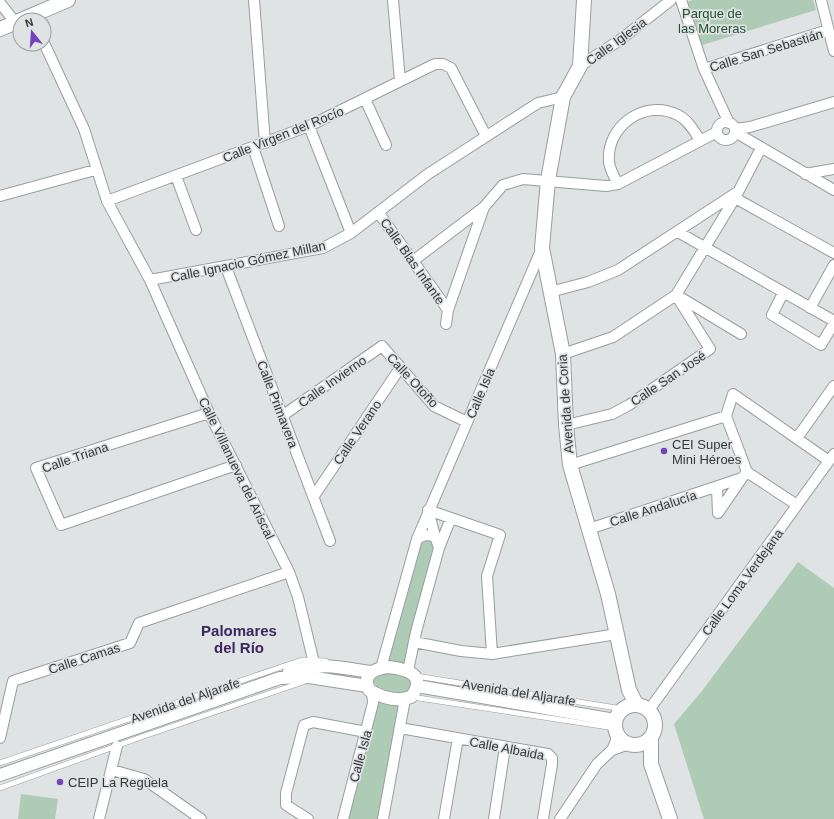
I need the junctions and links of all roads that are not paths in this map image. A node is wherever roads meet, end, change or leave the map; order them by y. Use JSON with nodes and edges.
{"nodes":[{"id":1,"x":68,"y":0,"type":"edge"},
{"id":2,"x":254,"y":0,"type":"edge"},
{"id":3,"x":392,"y":0,"type":"edge"},
{"id":4,"x":584,"y":0,"type":"edge"},
{"id":5,"x":671,"y":0,"type":"edge"},
{"id":6,"x":681,"y":0,"type":"edge"},
{"id":7,"x":821,"y":0,"type":"edge"},
{"id":8,"x":0,"y":3,"type":"edge"},
{"id":9,"x":44,"y":12,"type":"edge"},
{"id":10,"x":12,"y":18,"type":"edge"},
{"id":11,"x":12,"y":23,"type":"edge"},
{"id":12,"x":0,"y":29,"type":"edge"},
{"id":13,"x":828,"y":30,"type":"junction"},
{"id":14,"x":834,"y":51,"type":"edge"},
{"id":15,"x":48,"y":52,"type":"edge"},
{"id":16,"x":580,"y":66,"type":"junction"},
{"id":17,"x":704,"y":69,"type":"junction"},
{"id":18,"x":400,"y":81,"type":"junction"},
{"id":19,"x":563,"y":97,"type":"junction"},
{"id":20,"x":365,"y":99,"type":"junction"},
{"id":21,"x":834,"y":102,"type":"edge"},
{"id":22,"x":309,"y":126,"type":"junction"},
{"id":23,"x":733,"y":128,"type":"junction"},
{"id":24,"x":717,"y":132,"type":"junction"},
{"id":25,"x":486,"y":136,"type":"junction"},
{"id":26,"x":700,"y":140,"type":"junction"},
{"id":27,"x":264,"y":143,"type":"junction"},
{"id":28,"x":386,"y":145,"type":"dead end"},
{"id":29,"x":253,"y":147,"type":"junction"},
{"id":30,"x":761,"y":148,"type":"junction"},
{"id":31,"x":834,"y":169,"type":"edge"},
{"id":32,"x":96,"y":170,"type":"junction"},
{"id":33,"x":805,"y":174,"type":"junction"},
{"id":34,"x":176,"y":176,"type":"junction"},
{"id":35,"x":548,"y":180,"type":"junction"},
{"id":36,"x":618,"y":184,"type":"junction"},
{"id":37,"x":834,"y":190,"type":"edge"},
{"id":38,"x":736,"y":195,"type":"junction"},
{"id":39,"x":0,"y":196,"type":"edge"},
{"id":40,"x":107,"y":202,"type":"junction"},
{"id":41,"x":484,"y":207,"type":"junction"},
{"id":42,"x":378,"y":212,"type":"junction"},
{"id":43,"x":280,"y":226,"type":"dead end"},
{"id":44,"x":196,"y":230,"type":"dead end"},
{"id":45,"x":678,"y":232,"type":"junction"},
{"id":46,"x":351,"y":233,"type":"junction"},
{"id":47,"x":542,"y":248,"type":"junction"},
{"id":48,"x":704,"y":248,"type":"junction"},
{"id":49,"x":834,"y":253,"type":"edge"},
{"id":50,"x":413,"y":261,"type":"junction"},
{"id":51,"x":834,"y":265,"type":"edge"},
{"id":52,"x":226,"y":266,"type":"junction"},
{"id":53,"x":150,"y":280,"type":"junction"},
{"id":54,"x":550,"y":292,"type":"junction"},
{"id":55,"x":784,"y":293,"type":"junction"},
{"id":56,"x":676,"y":295,"type":"junction"},
{"id":57,"x":810,"y":308,"type":"junction"},
{"id":58,"x":448,"y":310,"type":"junction"},
{"id":59,"x":834,"y":322,"type":"edge"},
{"id":60,"x":446,"y":324,"type":"dead end"},
{"id":61,"x":741,"y":334,"type":"dead end"},
{"id":62,"x":382,"y":346,"type":"joint"},
{"id":63,"x":563,"y":354,"type":"junction"},
{"id":64,"x":400,"y":368,"type":"junction"},
{"id":65,"x":834,"y":386,"type":"edge"},
{"id":66,"x":209,"y":413,"type":"junction"},
{"id":67,"x":282,"y":416,"type":"junction"},
{"id":68,"x":726,"y":416,"type":"junction"},
{"id":69,"x":467,"y":422,"type":"junction"},
{"id":70,"x":566,"y":425,"type":"junction"},
{"id":71,"x":798,"y":438,"type":"junction"},
{"id":72,"x":832,"y":457,"type":"edge"},
{"id":73,"x":236,"y":465,"type":"junction"},
{"id":74,"x":570,"y":465,"type":"junction"},
{"id":75,"x":745,"y":475,"type":"junction"},
{"id":76,"x":717,"y":487,"type":"junction"},
{"id":77,"x":314,"y":496,"type":"junction"},
{"id":78,"x":797,"y":504,"type":"junction"},
{"id":79,"x":428,"y":510,"type":"junction"},
{"id":80,"x":451,"y":518,"type":"junction"},
{"id":81,"x":588,"y":528,"type":"junction"},
{"id":82,"x":436,"y":536,"type":"junction"},
{"id":83,"x":417,"y":539,"type":"junction"},
{"id":84,"x":330,"y":541,"type":"dead end"},
{"id":85,"x":439,"y":548,"type":"junction"},
{"id":86,"x":289,"y":572,"type":"junction"},
{"id":87,"x":617,"y":634,"type":"junction"},
{"id":88,"x":414,"y":642,"type":"junction"},
{"id":89,"x":492,"y":654,"type":"junction"},
{"id":90,"x":313,"y":659,"type":"junction"},
{"id":91,"x":375,"y":670,"type":"junction"},
{"id":92,"x":280,"y":678,"type":"junction"},
{"id":93,"x":413,"y":678,"type":"junction"},
{"id":94,"x":370,"y":689,"type":"junction"},
{"id":95,"x":408,"y":698,"type":"junction"},
{"id":96,"x":636,"y":704,"type":"junction"},
{"id":97,"x":649,"y":710,"type":"junction"},
{"id":98,"x":617,"y":722,"type":"junction"},
{"id":99,"x":400,"y":728,"type":"junction"},
{"id":100,"x":366,"y":732,"type":"junction"},
{"id":101,"x":651,"y":737,"type":"junction"},
{"id":102,"x":0,"y":738,"type":"edge"},
{"id":103,"x":458,"y":738,"type":"junction"},
{"id":104,"x":632,"y":745,"type":"junction"},
{"id":105,"x":117,"y":746,"type":"junction"},
{"id":106,"x":505,"y":747,"type":"junction"},
{"id":107,"x":612,"y":750,"type":"junction"},
{"id":108,"x":0,"y":763,"type":"edge"},
{"id":109,"x":651,"y":764,"type":"junction"},
{"id":110,"x":112,"y":770,"type":"junction"},
{"id":111,"x":0,"y":775,"type":"edge"},
{"id":112,"x":0,"y":788,"type":"edge"},
{"id":113,"x":544,"y":815,"type":"edge"},
{"id":114,"x":561,"y":818,"type":"edge"},
{"id":115,"x":99,"y":819,"type":"edge"},
{"id":116,"x":201,"y":819,"type":"edge"},
{"id":117,"x":308,"y":819,"type":"edge"},
{"id":118,"x":343,"y":819,"type":"edge"},
{"id":119,"x":383,"y":819,"type":"edge"},
{"id":120,"x":444,"y":819,"type":"edge"},
{"id":121,"x":494,"y":819,"type":"edge"},
{"id":122,"x":670,"y":819,"type":"edge"}],
"edges":[{"from":1,"to":9,"type":"main road"},
{"from":2,"to":27,"type":"street"},
{"from":3,"to":18,"type":"street"},
{"from":4,"to":16,"type":"main road"},
{"from":5,"to":16,"type":"street","name":"Calle Iglesia"},
{"from":6,"to":17,"type":"street"},
{"from":7,"to":13,"type":"street"},
{"from":8,"to":10,"type":"street"},
{"from":11,"to":12,"type":"main road"},
{"from":13,"to":14,"type":"street"},
{"from":13,"to":17,"type":"street","name":"Calle San Sebastián"},
{"from":15,"to":32,"type":"street"},
{"from":16,"to":19,"type":"main road","name":"Avenida de Coria"},
{"from":17,"to":23,"type":"street"},
{"from":18,"to":20,"type":"street","name":"Calle Virgen del Rocío"},
{"from":18,"to":25,"type":"street","name":"Calle Virgen del Rocío"},
{"from":19,"to":25,"type":"street","name":"Calle Ignacio Gómez Millan"},
{"from":19,"to":35,"type":"main road","name":"Avenida de Coria"},
{"from":20,"to":22,"type":"street","name":"Calle Virgen del Rocío"},
{"from":20,"to":28,"type":"street"},
{"from":21,"to":23,"type":"street"},
{"from":22,"to":27,"type":"street","name":"Calle Virgen del Rocío"},
{"from":22,"to":46,"type":"street"},
{"from":23,"to":24,"type":"street"},
{"from":23,"to":24,"type":"street"},
{"from":23,"to":30,"type":"street"},
{"from":24,"to":26,"type":"street","name":"Calle Blas Infante"},
{"from":25,"to":42,"type":"street","name":"Calle Ignacio Gómez Millan"},
{"from":26,"to":36,"type":"street","name":"Calle Blas Infante"},
{"from":26,"to":36,"type":"street"},
{"from":27,"to":29,"type":"street","name":"Calle Virgen del Rocío"},
{"from":29,"to":34,"type":"street","name":"Calle Virgen del Rocío"},
{"from":29,"to":43,"type":"street"},
{"from":30,"to":33,"type":"street"},
{"from":30,"to":38,"type":"street"},
{"from":31,"to":33,"type":"street"},
{"from":32,"to":39,"type":"street"},
{"from":32,"to":40,"type":"street"},
{"from":33,"to":37,"type":"street"},
{"from":34,"to":40,"type":"street","name":"Calle Virgen del Rocío"},
{"from":34,"to":44,"type":"street"},
{"from":35,"to":36,"type":"street","name":"Calle Blas Infante"},
{"from":35,"to":41,"type":"street","name":"Calle Blas Infante"},
{"from":35,"to":47,"type":"main road","name":"Avenida de Coria"},
{"from":38,"to":45,"type":"street"},
{"from":38,"to":48,"type":"street"},
{"from":38,"to":49,"type":"street"},
{"from":40,"to":53,"type":"street"},
{"from":41,"to":50,"type":"street"},
{"from":41,"to":58,"type":"street","name":"Calle Blas Infante"},
{"from":42,"to":46,"type":"street","name":"Calle Ignacio Gómez Millan"},
{"from":42,"to":50,"type":"street","name":"Calle Blas Infante"},
{"from":45,"to":48,"type":"street"},
{"from":45,"to":54,"type":"street"},
{"from":46,"to":52,"type":"street","name":"Calle Ignacio Gómez Millan"},
{"from":47,"to":54,"type":"main road","name":"Avenida de Coria"},
{"from":47,"to":69,"type":"street","name":"Calle Isla"},
{"from":48,"to":55,"type":"street"},
{"from":48,"to":56,"type":"street"},
{"from":50,"to":58,"type":"street","name":"Calle Blas Infante"},
{"from":51,"to":57,"type":"street"},
{"from":52,"to":53,"type":"street","name":"Calle Ignacio Gómez Millan"},
{"from":52,"to":67,"type":"street","name":"Calle Primavera"},
{"from":53,"to":66,"type":"street","name":"Calle Villanueva del Ariscal"},
{"from":54,"to":63,"type":"main road","name":"Avenida de Coria"},
{"from":55,"to":57,"type":"street"},
{"from":55,"to":59,"type":"street"},
{"from":56,"to":61,"type":"street"},
{"from":56,"to":63,"type":"street"},
{"from":56,"to":70,"type":"street","name":"Calle San José"},
{"from":57,"to":59,"type":"street"},
{"from":58,"to":60,"type":"street","name":"Calle Blas Infante"},
{"from":62,"to":64,"type":"street","name":"Calle Otoño"},
{"from":62,"to":67,"type":"street","name":"Calle Invierno"},
{"from":63,"to":70,"type":"main road","name":"Avenida de Coria"},
{"from":64,"to":69,"type":"street","name":"Calle Otoño"},
{"from":64,"to":77,"type":"street","name":"Calle Verano"},
{"from":65,"to":71,"type":"street"},
{"from":66,"to":73,"type":"street","name":"Calle Villanueva del Ariscal"},
{"from":66,"to":73,"type":"street","name":"Calle Triana"},
{"from":67,"to":77,"type":"street","name":"Calle Primavera"},
{"from":68,"to":71,"type":"street"},
{"from":68,"to":74,"type":"street"},
{"from":68,"to":75,"type":"street"},
{"from":69,"to":79,"type":"street","name":"Calle Isla"},
{"from":70,"to":74,"type":"main road","name":"Avenida de Coria"},
{"from":71,"to":72,"type":"street"},
{"from":72,"to":78,"type":"street","name":"Calle Loma Verdejana"},
{"from":73,"to":86,"type":"street","name":"Calle Villanueva del Ariscal"},
{"from":74,"to":81,"type":"main road","name":"Avenida de Coria"},
{"from":75,"to":76,"type":"street","name":"Calle Andalucía"},
{"from":75,"to":76,"type":"street","name":"Calle Andalucía"},
{"from":75,"to":78,"type":"street"},
{"from":76,"to":81,"type":"street","name":"Calle Andalucía"},
{"from":77,"to":84,"type":"street","name":"Calle Primavera"},
{"from":78,"to":97,"type":"street","name":"Calle Loma Verdejana"},
{"from":79,"to":80,"type":"street"},
{"from":79,"to":82,"type":"street"},
{"from":79,"to":83,"type":"street","name":"Calle Isla"},
{"from":80,"to":85,"type":"street"},
{"from":80,"to":89,"type":"street"},
{"from":81,"to":87,"type":"main road","name":"Avenida de Coria"},
{"from":82,"to":83,"type":"street"},
{"from":82,"to":85,"type":"street"},
{"from":83,"to":91,"type":"street","name":"Calle Isla"},
{"from":85,"to":88,"type":"street"},
{"from":86,"to":90,"type":"street","name":"Calle Villanueva del Ariscal"},
{"from":86,"to":102,"type":"street","name":"Calle Camas"},
{"from":87,"to":89,"type":"street"},
{"from":87,"to":96,"type":"main road","name":"Avenida de Coria"},
{"from":88,"to":89,"type":"street"},
{"from":88,"to":93,"type":"street"},
{"from":90,"to":91,"type":"lane","name":"Avenida del Aljarafe"},
{"from":90,"to":108,"type":"lane","name":"Avenida del Aljarafe"},
{"from":91,"to":92,"type":"street","name":"Avenida del Aljarafe"},
{"from":91,"to":93,"type":"street","name":"Avenida del Aljarafe"},
{"from":91,"to":94,"type":"street"},
{"from":92,"to":94,"type":"street","name":"Avenida del Aljarafe"},
{"from":92,"to":111,"type":"street","name":"Avenida del Aljarafe"},
{"from":93,"to":95,"type":"street"},
{"from":93,"to":98,"type":"street","name":"Avenida del Aljarafe"},
{"from":94,"to":95,"type":"street","name":"Avenida del Aljarafe"},
{"from":94,"to":100,"type":"street","name":"Calle Isla"},
{"from":94,"to":105,"type":"lane","name":"Avenida del Aljarafe"},
{"from":95,"to":98,"type":"lane","name":"Avenida del Aljarafe"},
{"from":95,"to":99,"type":"street"},
{"from":96,"to":97,"type":"main road"},
{"from":96,"to":98,"type":"main road"},
{"from":97,"to":101,"type":"main road"},
{"from":98,"to":104,"type":"main road"},
{"from":98,"to":107,"type":"street"},
{"from":99,"to":103,"type":"street","name":"Calle Albaida"},
{"from":99,"to":119,"type":"street"},
{"from":100,"to":117,"type":"street"},
{"from":100,"to":118,"type":"street","name":"Calle Isla"},
{"from":101,"to":104,"type":"main road"},
{"from":101,"to":109,"type":"main road"},
{"from":103,"to":106,"type":"street","name":"Calle Albaida"},
{"from":103,"to":120,"type":"street"},
{"from":104,"to":107,"type":"street"},
{"from":104,"to":109,"type":"main road"},
{"from":105,"to":110,"type":"street"},
{"from":105,"to":112,"type":"lane","name":"Avenida del Aljarafe"},
{"from":106,"to":113,"type":"street","name":"Calle Albaida"},
{"from":106,"to":121,"type":"street"},
{"from":107,"to":114,"type":"street"},
{"from":109,"to":122,"type":"main road"},
{"from":110,"to":115,"type":"street"},
{"from":110,"to":116,"type":"street"},
{"from":113,"to":114,"type":"street"}]}
